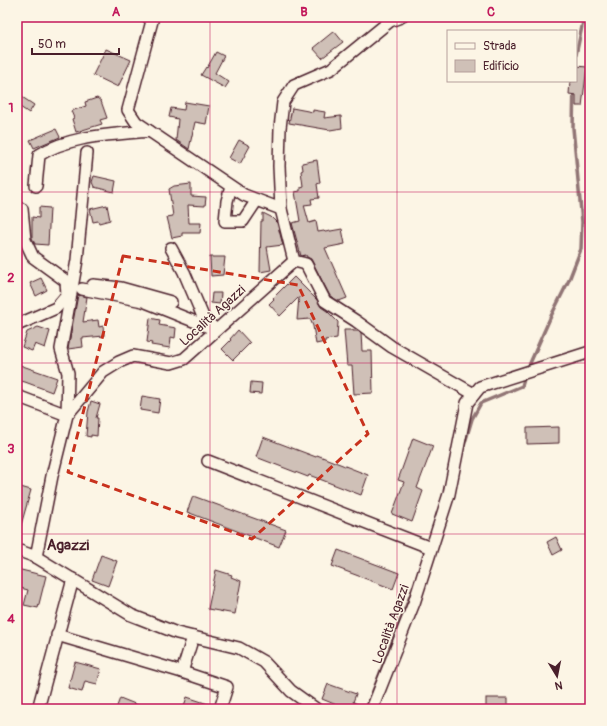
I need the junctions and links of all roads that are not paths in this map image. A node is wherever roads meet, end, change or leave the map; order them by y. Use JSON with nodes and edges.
{"nodes":[{"id":1,"x":148,"y":17,"type":"edge"},
{"id":2,"x":401,"y":17,"type":"edge"},
{"id":3,"x":149,"y":131,"type":"junction"},
{"id":4,"x":87,"y":153,"type":"dead end"},
{"id":5,"x":36,"y":186,"type":"dead end"},
{"id":6,"x":231,"y":187,"type":"junction"},
{"id":7,"x":258,"y":200,"type":"junction"},
{"id":8,"x":22,"y":209,"type":"dead end"},
{"id":9,"x":281,"y":209,"type":"junction"},
{"id":10,"x":172,"y":248,"type":"dead end"},
{"id":11,"x":294,"y":260,"type":"junction"},
{"id":12,"x":77,"y":286,"type":"junction"},
{"id":13,"x":171,"y":302,"type":"dead end"},
{"id":14,"x":17,"y":325,"type":"edge"},
{"id":15,"x":216,"y":330,"type":"junction"},
{"id":16,"x":590,"y":352,"type":"edge"},
{"id":17,"x":474,"y":394,"type":"junction"},
{"id":18,"x":17,"y":396,"type":"edge"},
{"id":19,"x":67,"y":415,"type":"junction"},
{"id":20,"x":208,"y":461,"type":"dead end"},
{"id":21,"x":431,"y":548,"type":"junction"},
{"id":22,"x":17,"y":550,"type":"edge"},
{"id":23,"x":36,"y":557,"type":"junction"},
{"id":24,"x":73,"y":579,"type":"junction"},
{"id":25,"x":57,"y":635,"type":"junction"},
{"id":26,"x":193,"y":636,"type":"junction"},
{"id":27,"x":182,"y":672,"type":"junction"},
{"id":28,"x":38,"y":709,"type":"edge"},
{"id":29,"x":220,"y":709,"type":"edge"},
{"id":30,"x":316,"y":709,"type":"edge"},
{"id":31,"x":372,"y":709,"type":"edge"}],
"edges":[{"from":1,"to":3,"type":"street"},
{"from":2,"to":9,"type":"street"},
{"from":3,"to":5,"type":"street"},
{"from":3,"to":6,"type":"street"},
{"from":4,"to":12,"type":"street","name":"Località Agazzi"},
{"from":6,"to":7,"type":"street"},
{"from":6,"to":7,"type":"street"},
{"from":7,"to":9,"type":"street"},
{"from":8,"to":14,"type":"street"},
{"from":9,"to":11,"type":"street"},
{"from":10,"to":15,"type":"street"},
{"from":11,"to":15,"type":"street","name":"Località Agazzi"},
{"from":11,"to":17,"type":"street"},
{"from":12,"to":13,"type":"street"},
{"from":12,"to":15,"type":"street"},
{"from":12,"to":19,"type":"street","name":"Località Agazzi"},
{"from":15,"to":19,"type":"street","name":"Località Agazzi"},
{"from":16,"to":17,"type":"street"},
{"from":17,"to":21,"type":"street","name":"Località Agazzi"},
{"from":18,"to":19,"type":"street"},
{"from":19,"to":23,"type":"street","name":"Località Agazzi"},
{"from":20,"to":21,"type":"street"},
{"from":21,"to":31,"type":"street","name":"Località Agazzi"},
{"from":22,"to":23,"type":"street"},
{"from":23,"to":24,"type":"street"},
{"from":24,"to":25,"type":"street"},
{"from":24,"to":26,"type":"street"},
{"from":25,"to":27,"type":"street"},
{"from":25,"to":28,"type":"street"},
{"from":26,"to":27,"type":"street"},
{"from":26,"to":30,"type":"street"},
{"from":27,"to":29,"type":"street"}]}
